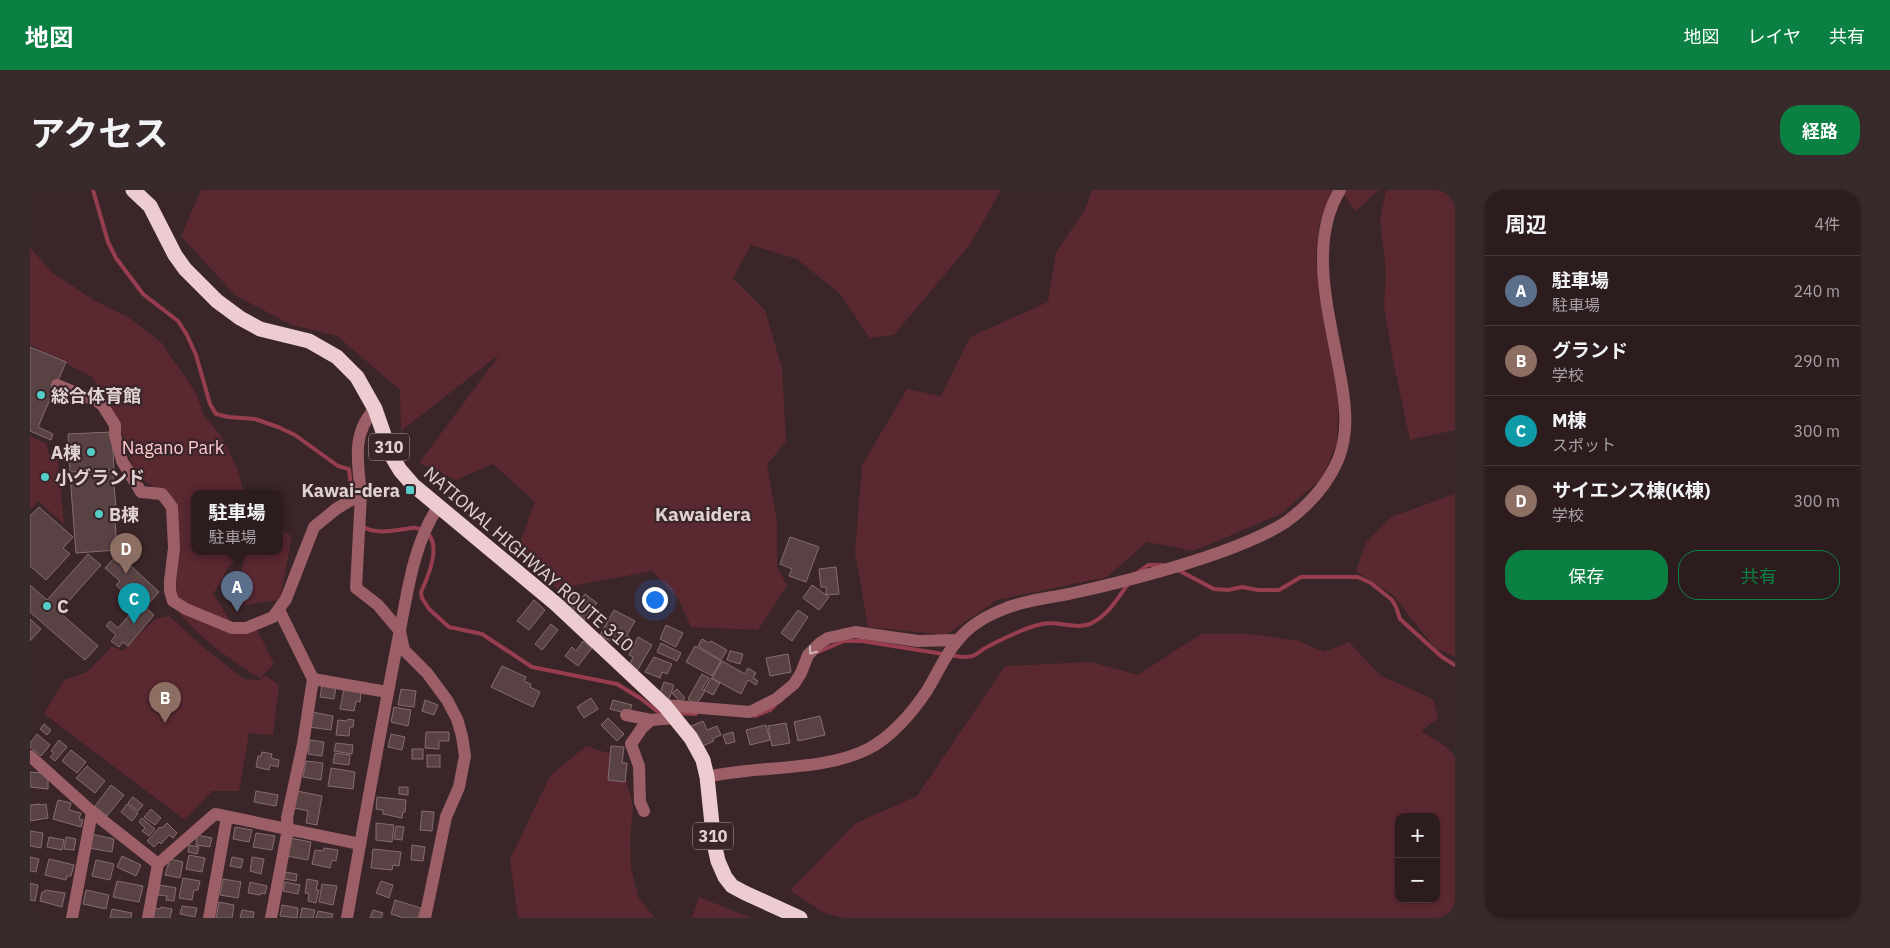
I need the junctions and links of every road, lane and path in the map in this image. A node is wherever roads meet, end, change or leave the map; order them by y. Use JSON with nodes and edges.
{"nodes":[{"id":1,"x":133,"y":190,"type":"edge"},
{"id":2,"x":1340,"y":190,"type":"edge"},
{"id":3,"x":57,"y":385,"type":"dead end"},
{"id":4,"x":375,"y":409,"type":"junction"},
{"id":5,"x":356,"y":497,"type":"junction"},
{"id":6,"x":438,"y":507,"type":"junction"},
{"id":7,"x":279,"y":610,"type":"junction"},
{"id":8,"x":400,"y":631,"type":"junction"},
{"id":9,"x":955,"y":643,"type":"junction"},
{"id":10,"x":314,"y":680,"type":"junction"},
{"id":11,"x":387,"y":692,"type":"junction"},
{"id":12,"x":670,"y":711,"type":"junction"},
{"id":13,"x":626,"y":715,"type":"dead end"},
{"id":14,"x":652,"y":720,"type":"junction"},
{"id":15,"x":30,"y":756,"type":"edge"},
{"id":16,"x":707,"y":777,"type":"junction"},
{"id":17,"x":644,"y":811,"type":"dead end"},
{"id":18,"x":92,"y":812,"type":"junction"},
{"id":19,"x":227,"y":816,"type":"junction"},
{"id":20,"x":288,"y":830,"type":"junction"},
{"id":21,"x":360,"y":844,"type":"junction"},
{"id":22,"x":158,"y":864,"type":"junction"},
{"id":23,"x":72,"y":918,"type":"edge"},
{"id":24,"x":148,"y":918,"type":"edge"},
{"id":25,"x":209,"y":918,"type":"edge"},
{"id":26,"x":271,"y":918,"type":"edge"},
{"id":27,"x":347,"y":918,"type":"edge"},
{"id":28,"x":426,"y":918,"type":"edge"},
{"id":29,"x":800,"y":918,"type":"edge"}],
"edges":[{"from":1,"to":4,"type":"highway","name":"NATIONAL HIGHWAY ROUTE 310","number":"310"},
{"from":2,"to":9,"type":"street"},
{"from":3,"to":7,"type":"street"},
{"from":4,"to":5,"type":"street"},
{"from":4,"to":6,"type":"highway","name":"NATIONAL HIGHWAY ROUTE 310","number":"310"},
{"from":5,"to":7,"type":"street"},
{"from":5,"to":8,"type":"street"},
{"from":6,"to":8,"type":"street"},
{"from":6,"to":12,"type":"highway","name":"NATIONAL HIGHWAY ROUTE 310","number":"310"},
{"from":7,"to":10,"type":"street"},
{"from":8,"to":11,"type":"street"},
{"from":8,"to":28,"type":"street"},
{"from":9,"to":12,"type":"street","one_way":true},
{"from":9,"to":16,"type":"street"},
{"from":10,"to":11,"type":"street"},
{"from":10,"to":20,"type":"street"},
{"from":11,"to":21,"type":"street"},
{"from":12,"to":14,"type":"street"},
{"from":12,"to":16,"type":"highway","name":"NATIONAL HIGHWAY ROUTE 310","number":"310"},
{"from":13,"to":14,"type":"street"},
{"from":14,"to":17,"type":"street"},
{"from":15,"to":18,"type":"street"},
{"from":16,"to":29,"type":"highway","name":"NATIONAL HIGHWAY ROUTE 310","number":"310"},
{"from":18,"to":22,"type":"street"},
{"from":18,"to":23,"type":"street"},
{"from":19,"to":20,"type":"street"},
{"from":19,"to":22,"type":"street"},
{"from":19,"to":25,"type":"street"},
{"from":20,"to":21,"type":"street"},
{"from":20,"to":26,"type":"street"},
{"from":21,"to":27,"type":"street"},
{"from":22,"to":24,"type":"street"}]}
